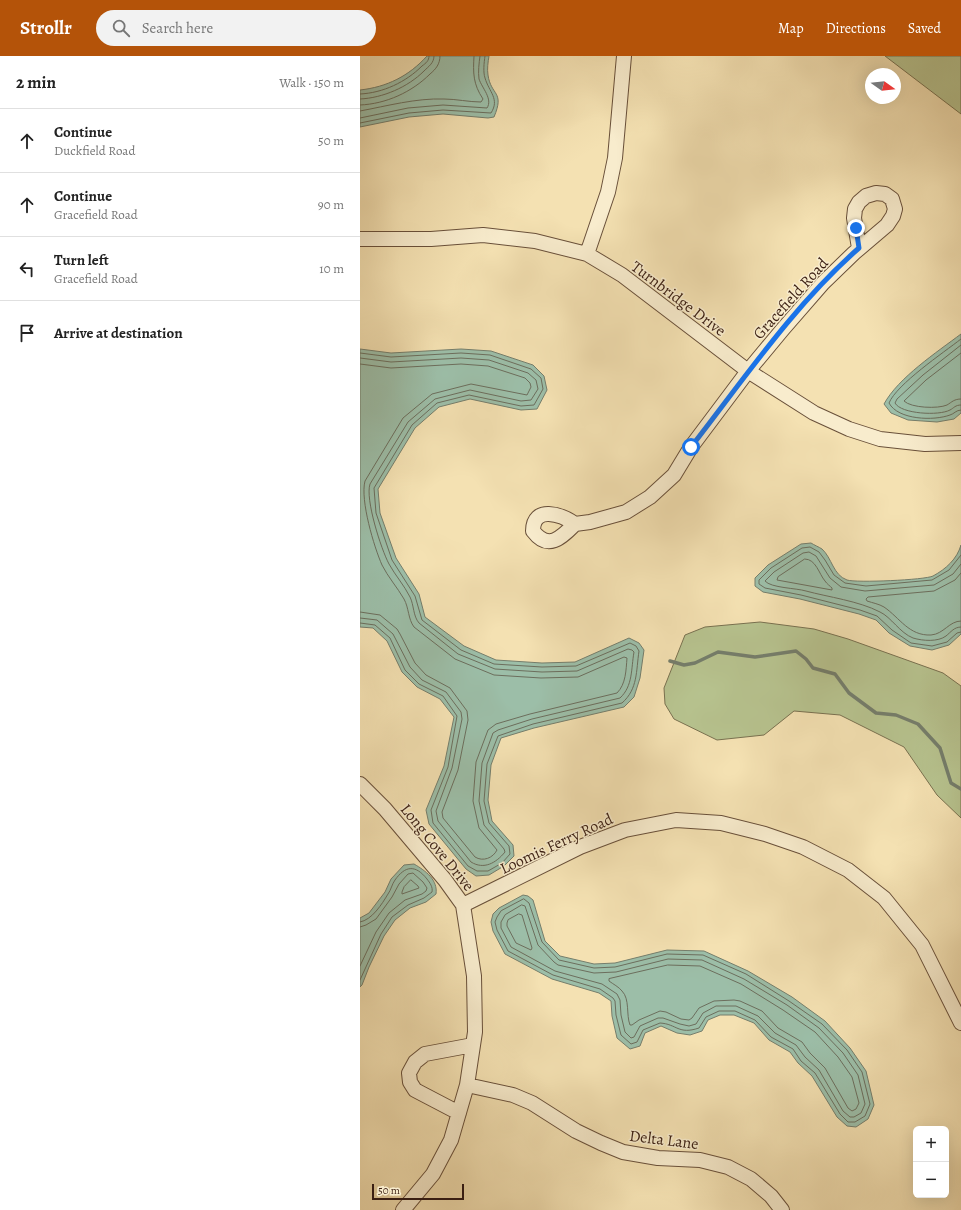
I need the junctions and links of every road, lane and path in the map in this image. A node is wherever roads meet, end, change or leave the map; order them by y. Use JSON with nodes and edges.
{"nodes":[{"id":1,"x":624,"y":56,"type":"edge"},
{"id":2,"x":360,"y":239,"type":"edge"},
{"id":3,"x":859,"y":248,"type":"dead end"},
{"id":4,"x":587,"y":254,"type":"junction"},
{"id":5,"x":748,"y":371,"type":"junction"},
{"id":6,"x":961,"y":443,"type":"edge"},
{"id":7,"x":575,"y":524,"type":"dead end"},
{"id":8,"x":360,"y":784,"type":"edge"},
{"id":9,"x":463,"y":905,"type":"junction"},
{"id":10,"x":961,"y":1023,"type":"edge"},
{"id":11,"x":473,"y":1045,"type":"junction"},
{"id":12,"x":467,"y":1085,"type":"junction"},
{"id":13,"x":459,"y":1113,"type":"junction"},
{"id":14,"x":403,"y":1210,"type":"edge"},
{"id":15,"x":782,"y":1210,"type":"edge"}],
"edges":[{"from":1,"to":4,"type":"street"},
{"from":2,"to":4,"type":"street","name":"Turnbridge Drive"},
{"from":3,"to":5,"type":"street","name":"Gracefield Road"},
{"from":4,"to":5,"type":"street","name":"Turnbridge Drive"},
{"from":5,"to":6,"type":"street","name":"Turnbridge Drive"},
{"from":5,"to":7,"type":"street","name":"Gracefield Road"},
{"from":8,"to":9,"type":"street","name":"Long Cove Drive"},
{"from":9,"to":10,"type":"street","name":"Loomis Ferry Road"},
{"from":9,"to":11,"type":"street","name":"Long Cove Drive"},
{"from":11,"to":12,"type":"street","name":"Long Cove Drive"},
{"from":11,"to":13,"type":"street"},
{"from":12,"to":13,"type":"street","name":"Long Cove Drive"},
{"from":12,"to":15,"type":"street","name":"Delta Lane"},
{"from":13,"to":14,"type":"street","name":"Long Cove Drive"}]}
